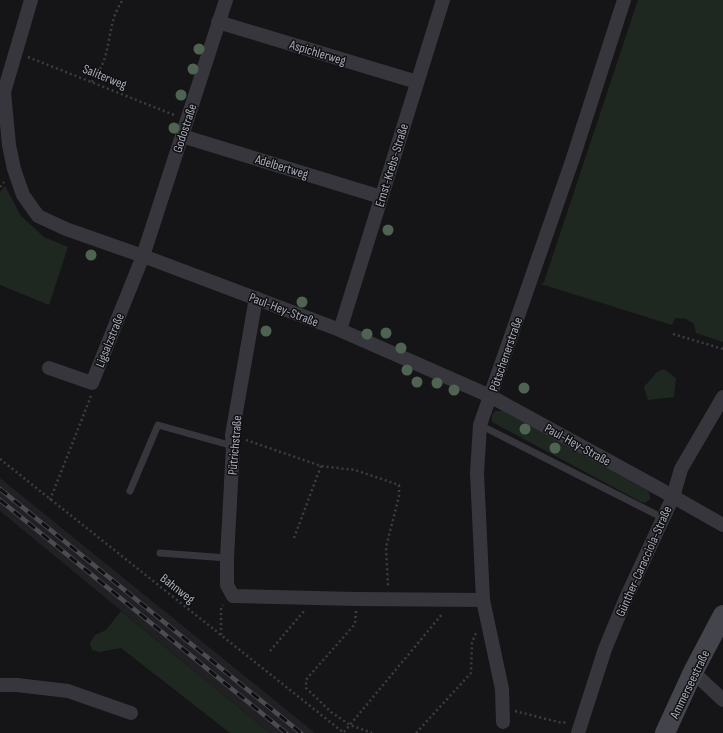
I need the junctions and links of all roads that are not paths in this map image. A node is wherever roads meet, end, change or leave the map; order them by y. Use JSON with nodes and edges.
{"nodes":[{"id":1,"x":31,"y":0,"type":"edge"},
{"id":2,"x":226,"y":0,"type":"edge"},
{"id":3,"x":443,"y":0,"type":"edge"},
{"id":4,"x":624,"y":0,"type":"edge"},
{"id":5,"x":218,"y":22,"type":"junction"},
{"id":6,"x":417,"y":82,"type":"junction"},
{"id":7,"x":2,"y":92,"type":"edge"},
{"id":8,"x":182,"y":136,"type":"junction"},
{"id":9,"x":381,"y":197,"type":"junction"},
{"id":10,"x":143,"y":256,"type":"junction"},
{"id":11,"x":256,"y":298,"type":"junction"},
{"id":12,"x":340,"y":330,"type":"junction"},
{"id":13,"x":49,"y":368,"type":"dead end"},
{"id":14,"x":490,"y":396,"type":"junction"},
{"id":15,"x":723,"y":397,"type":"edge"},
{"id":16,"x":480,"y":424,"type":"junction"},
{"id":17,"x":233,"y":441,"type":"junction"},
{"id":18,"x":130,"y":491,"type":"dead end"},
{"id":19,"x":673,"y":497,"type":"junction"},
{"id":20,"x":663,"y":518,"type":"junction"},
{"id":21,"x":723,"y":525,"type":"edge"},
{"id":22,"x":160,"y":553,"type":"dead end"},
{"id":23,"x":227,"y":558,"type":"junction"},
{"id":24,"x":484,"y":605,"type":"junction"},
{"id":25,"x":723,"y":615,"type":"edge"},
{"id":26,"x":693,"y":672,"type":"junction"},
{"id":27,"x":0,"y":685,"type":"edge"},
{"id":28,"x":723,"y":700,"type":"edge"},
{"id":29,"x":131,"y":713,"type":"dead end"},
{"id":30,"x":503,"y":722,"type":"dead end"},
{"id":31,"x":580,"y":728,"type":"edge"},
{"id":32,"x":665,"y":733,"type":"edge"}],
"edges":[{"from":1,"to":7,"type":"street","name":"Paul-Hey-Straße"},
{"from":2,"to":5,"type":"street","name":"Godostraße"},
{"from":3,"to":6,"type":"street","name":"Ernst-Krebs-Straße"},
{"from":4,"to":14,"type":"street","name":"Pötschenerstraße"},
{"from":5,"to":6,"type":"street","name":"Aspichlerweg"},
{"from":5,"to":8,"type":"street","name":"Godostraße"},
{"from":6,"to":9,"type":"street","name":"Ernst-Krebs-Straße"},
{"from":7,"to":10,"type":"street","name":"Paul-Hey-Straße"},
{"from":8,"to":9,"type":"street","name":"Adelbertweg"},
{"from":8,"to":10,"type":"street","name":"Godostraße"},
{"from":9,"to":12,"type":"street","name":"Ernst-Krebs-Straße"},
{"from":10,"to":11,"type":"street","name":"Paul-Hey-Straße"},
{"from":10,"to":13,"type":"street","name":"Ligsalzstraße"},
{"from":11,"to":12,"type":"street","name":"Paul-Hey-Straße"},
{"from":11,"to":17,"type":"street","name":"Pütrichstraße"},
{"from":12,"to":14,"type":"street","name":"Paul-Hey-Straße"},
{"from":14,"to":16,"type":"street","name":"Pötschenerstraße"},
{"from":14,"to":19,"type":"street","name":"Paul-Hey-Straße"},
{"from":15,"to":19,"type":"street","name":"Günther-Caracciola-Straße"},
{"from":16,"to":20,"type":"lane"},
{"from":16,"to":24,"type":"street","name":"Pötschenerstraße"},
{"from":17,"to":18,"type":"lane"},
{"from":17,"to":23,"type":"street","name":"Pütrichstraße"},
{"from":19,"to":20,"type":"street","name":"Günther-Caracciola-Straße"},
{"from":19,"to":21,"type":"street","name":"Paul-Hey-Straße"},
{"from":20,"to":31,"type":"street","name":"Günther-Caracciola-Straße"},
{"from":22,"to":23,"type":"lane"},
{"from":23,"to":24,"type":"street","name":"Pütrichstraße"},
{"from":24,"to":30,"type":"street","name":"Pötschenerstraße"},
{"from":25,"to":26,"type":"main road","name":"Ammerseestraße"},
{"from":26,"to":28,"type":"street"},
{"from":26,"to":32,"type":"main road","name":"Ammerseestraße"},
{"from":27,"to":29,"type":"street"}]}
